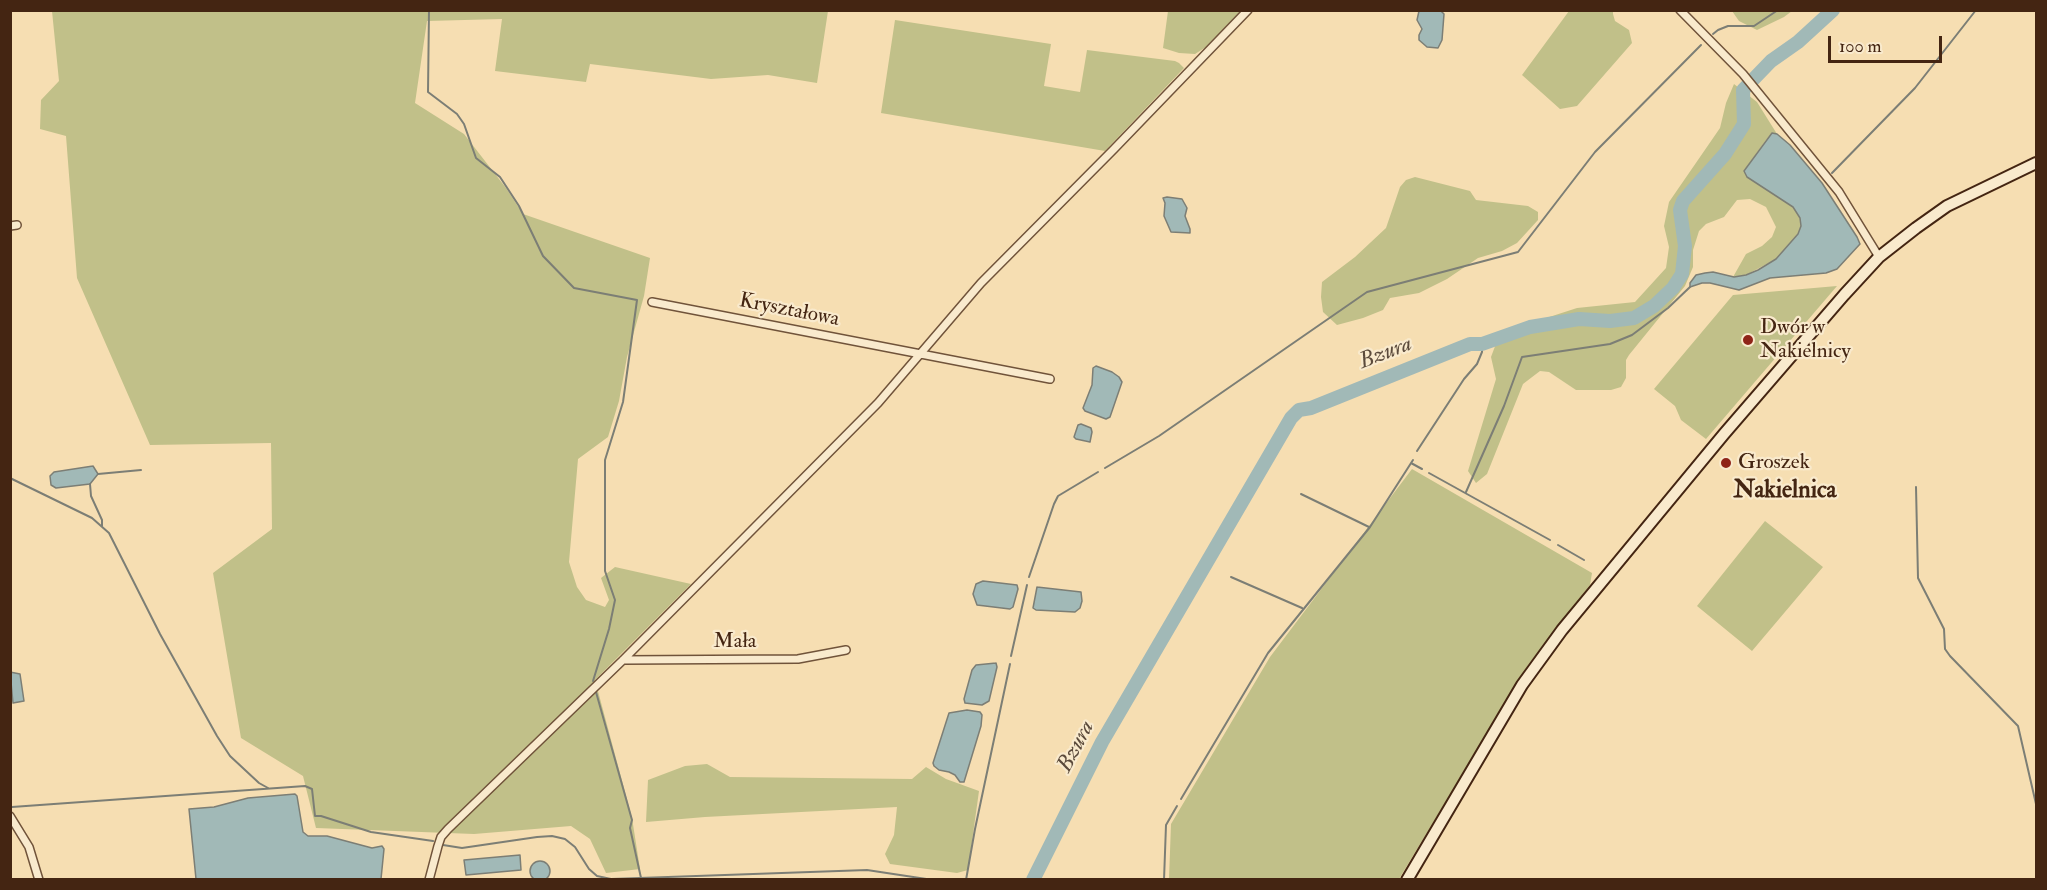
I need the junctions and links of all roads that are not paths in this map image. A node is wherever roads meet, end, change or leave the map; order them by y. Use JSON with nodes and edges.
{"nodes":[{"id":1,"x":1248,"y":10,"type":"edge"},
{"id":2,"x":1680,"y":10,"type":"edge"},
{"id":3,"x":2037,"y":163,"type":"edge"},
{"id":4,"x":1879,"y":257,"type":"junction"},
{"id":5,"x":652,"y":302,"type":"dead end"},
{"id":6,"x":921,"y":354,"type":"junction"},
{"id":7,"x":1050,"y":379,"type":"dead end"},
{"id":8,"x":846,"y":650,"type":"dead end"},
{"id":9,"x":623,"y":660,"type":"junction"},
{"id":10,"x":10,"y":816,"type":"edge"},
{"id":11,"x":39,"y":879,"type":"edge"},
{"id":12,"x":429,"y":879,"type":"edge"},
{"id":13,"x":1407,"y":879,"type":"edge"}],
"edges":[{"from":1,"to":6,"type":"street"},
{"from":2,"to":4,"type":"street"},
{"from":3,"to":4,"type":"street"},
{"from":4,"to":13,"type":"street"},
{"from":5,"to":6,"type":"street","name":"Kryształowa"},
{"from":6,"to":7,"type":"street","name":"Kryształowa"},
{"from":6,"to":9,"type":"street"},
{"from":8,"to":9,"type":"street","name":"Mała"},
{"from":9,"to":12,"type":"street"},
{"from":10,"to":11,"type":"street"}]}
